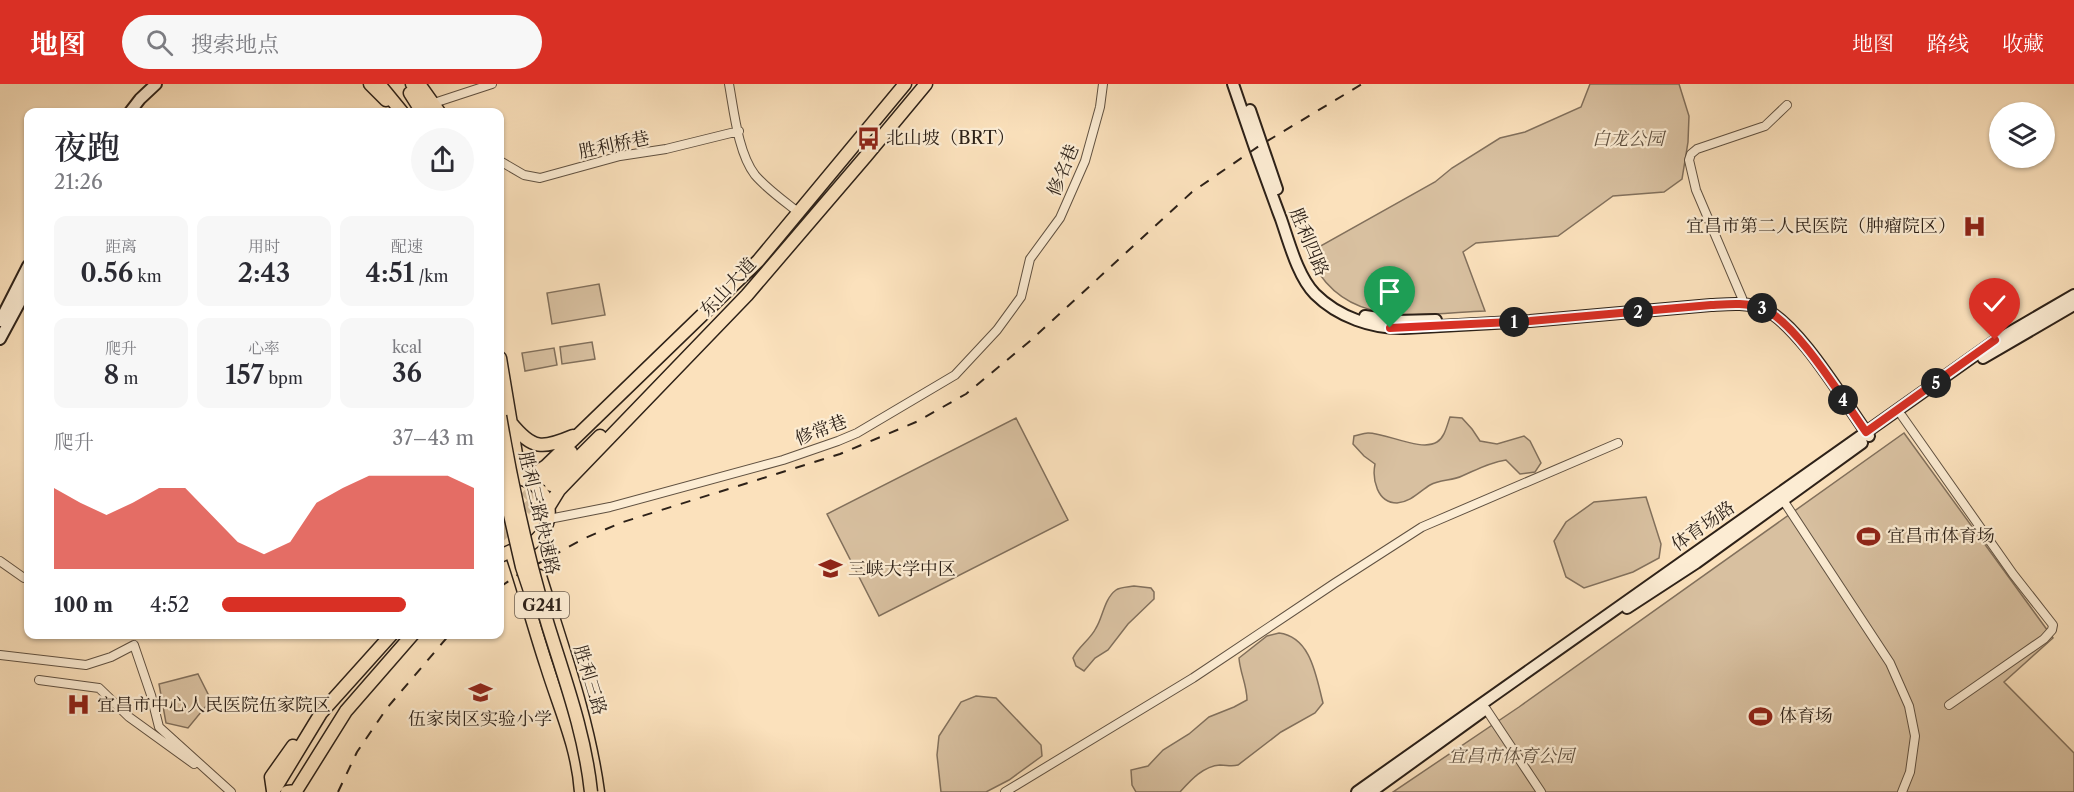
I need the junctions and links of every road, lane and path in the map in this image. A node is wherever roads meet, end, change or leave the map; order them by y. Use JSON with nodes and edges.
{"nodes":[{"id":1,"x":148,"y":84,"type":"edge"},
{"id":2,"x":156,"y":84,"type":"edge"},
{"id":3,"x":370,"y":84,"type":"edge"},
{"id":4,"x":379,"y":84,"type":"edge"},
{"id":5,"x":389,"y":84,"type":"edge"},
{"id":6,"x":404,"y":84,"type":"edge"},
{"id":7,"x":412,"y":84,"type":"edge"},
{"id":8,"x":418,"y":84,"type":"edge"},
{"id":9,"x":492,"y":84,"type":"edge"},
{"id":10,"x":729,"y":84,"type":"edge"},
{"id":11,"x":905,"y":84,"type":"edge"},
{"id":12,"x":926,"y":84,"type":"edge"},
{"id":13,"x":1103,"y":84,"type":"edge"},
{"id":14,"x":1233,"y":84,"type":"edge"},
{"id":15,"x":1241,"y":84,"type":"edge"},
{"id":16,"x":1787,"y":105,"type":"dead end"},
{"id":17,"x":126,"y":108,"type":"edge"},
{"id":18,"x":133,"y":108,"type":"edge"},
{"id":19,"x":405,"y":108,"type":"edge"},
{"id":20,"x":434,"y":108,"type":"edge"},
{"id":21,"x":434,"y":108,"type":"edge"},
{"id":22,"x":437,"y":108,"type":"edge"},
{"id":23,"x":738,"y":131,"type":"junction"},
{"id":24,"x":504,"y":164,"type":"edge"},
{"id":25,"x":798,"y":212,"type":"junction"},
{"id":26,"x":1030,"y":259,"type":"joint"},
{"id":27,"x":758,"y":261,"type":"junction"},
{"id":28,"x":767,"y":271,"type":"junction"},
{"id":29,"x":24,"y":274,"type":"edge"},
{"id":30,"x":24,"y":294,"type":"edge"},
{"id":31,"x":1742,"y":298,"type":"junction"},
{"id":32,"x":2074,"y":298,"type":"edge"},
{"id":33,"x":0,"y":321,"type":"edge"},
{"id":34,"x":0,"y":339,"type":"edge"},
{"id":35,"x":1902,"y":416,"type":"junction"},
{"id":36,"x":505,"y":420,"type":"edge"},
{"id":37,"x":580,"y":433,"type":"junction"},
{"id":38,"x":1871,"y":433,"type":"junction"},
{"id":39,"x":1618,"y":443,"type":"dead end"},
{"id":40,"x":522,"y":479,"type":"junction"},
{"id":41,"x":504,"y":481,"type":"edge"},
{"id":42,"x":504,"y":488,"type":"edge"},
{"id":43,"x":1783,"y":500,"type":"junction"},
{"id":44,"x":548,"y":513,"type":"junction"},
{"id":45,"x":531,"y":545,"type":"junction"},
{"id":46,"x":504,"y":552,"type":"edge"},
{"id":47,"x":504,"y":555,"type":"edge"},
{"id":48,"x":0,"y":561,"type":"edge"},
{"id":49,"x":24,"y":578,"type":"edge"},
{"id":50,"x":377,"y":639,"type":"edge"},
{"id":51,"x":388,"y":639,"type":"edge"},
{"id":52,"x":396,"y":639,"type":"edge"},
{"id":53,"x":409,"y":639,"type":"edge"},
{"id":54,"x":0,"y":655,"type":"edge"},
{"id":55,"x":39,"y":680,"type":"dead end"},
{"id":56,"x":1949,"y":705,"type":"dead end"},
{"id":57,"x":1486,"y":709,"type":"junction"},
{"id":58,"x":218,"y":780,"type":"junction"},
{"id":59,"x":286,"y":787,"type":"edge"},
{"id":60,"x":231,"y":792,"type":"edge"},
{"id":61,"x":273,"y":792,"type":"edge"},
{"id":62,"x":584,"y":792,"type":"edge"},
{"id":63,"x":591,"y":792,"type":"edge"},
{"id":64,"x":598,"y":792,"type":"edge"},
{"id":65,"x":1005,"y":792,"type":"edge"},
{"id":66,"x":1357,"y":792,"type":"edge"},
{"id":67,"x":1371,"y":792,"type":"edge"},
{"id":68,"x":1541,"y":792,"type":"edge"},
{"id":69,"x":1902,"y":792,"type":"edge"}],
"edges":[{"from":1,"to":17,"type":"main road"},
{"from":2,"to":18,"type":"main road"},
{"from":3,"to":19,"type":"main road"},
{"from":4,"to":19,"type":"main road"},
{"from":5,"to":19,"type":"main road"},
{"from":6,"to":19,"type":"main road"},
{"from":7,"to":20,"type":"main road"},
{"from":8,"to":21,"type":"main road"},
{"from":9,"to":22,"type":"street"},
{"from":10,"to":23,"type":"street"},
{"from":11,"to":25,"type":"main road","name":"东山大道"},
{"from":12,"to":28,"type":"main road","name":"东山大道"},
{"from":13,"to":26,"type":"street","name":"修名巷"},
{"from":14,"to":38,"type":"main road","name":"胜利四路"},
{"from":15,"to":31,"type":"main road","name":"胜利四路"},
{"from":16,"to":31,"type":"street"},
{"from":23,"to":24,"type":"street","name":"胜利桥巷"},
{"from":23,"to":25,"type":"street"},
{"from":25,"to":27,"type":"main road","name":"东山大道"},
{"from":26,"to":44,"type":"street","name":"修常巷"},
{"from":27,"to":28,"type":"main road"},
{"from":27,"to":37,"type":"main road","name":"东山大道"},
{"from":28,"to":44,"type":"main road","name":"东山大道"},
{"from":29,"to":33,"type":"main road"},
{"from":30,"to":34,"type":"main road"},
{"from":31,"to":38,"type":"main road","name":"胜利四路"},
{"from":32,"to":35,"type":"main road","name":"体育场路"},
{"from":32,"to":38,"type":"main road","name":"体育场路"},
{"from":35,"to":38,"type":"main road","name":"体育场路"},
{"from":35,"to":56,"type":"street"},
{"from":36,"to":37,"type":"main road"},
{"from":36,"to":40,"type":"main road"},
{"from":36,"to":63,"type":"main road","name":"胜利三路快速路","number":"G241","bridge":true},
{"from":37,"to":40,"type":"main road","name":"东山大道"},
{"from":38,"to":43,"type":"main road","name":"体育场路"},
{"from":38,"to":66,"type":"main road","name":"体育场路"},
{"from":39,"to":65,"type":"street"},
{"from":40,"to":41,"type":"main road"},
{"from":40,"to":44,"type":"main road"},
{"from":42,"to":62,"type":"main road","name":"胜利三路快速路","number":"G241","bridge":true},
{"from":43,"to":57,"type":"main road","name":"体育场路"},
{"from":43,"to":69,"type":"street"},
{"from":44,"to":45,"type":"main road","name":"东山大道"},
{"from":45,"to":46,"type":"main road"},
{"from":45,"to":64,"type":"main road","name":"胜利三路","number":"G241"},
{"from":47,"to":62,"type":"main road","name":"胜利三路","number":"G241"},
{"from":48,"to":49,"type":"street"},
{"from":50,"to":61,"type":"main road"},
{"from":51,"to":59,"type":"main road"},
{"from":52,"to":59,"type":"main road"},
{"from":53,"to":59,"type":"main road"},
{"from":54,"to":58,"type":"street"},
{"from":55,"to":58,"type":"street"},
{"from":57,"to":67,"type":"main road","name":"体育场路"},
{"from":57,"to":68,"type":"street"},
{"from":58,"to":60,"type":"street"},
{"from":59,"to":61,"type":"main road"}]}
